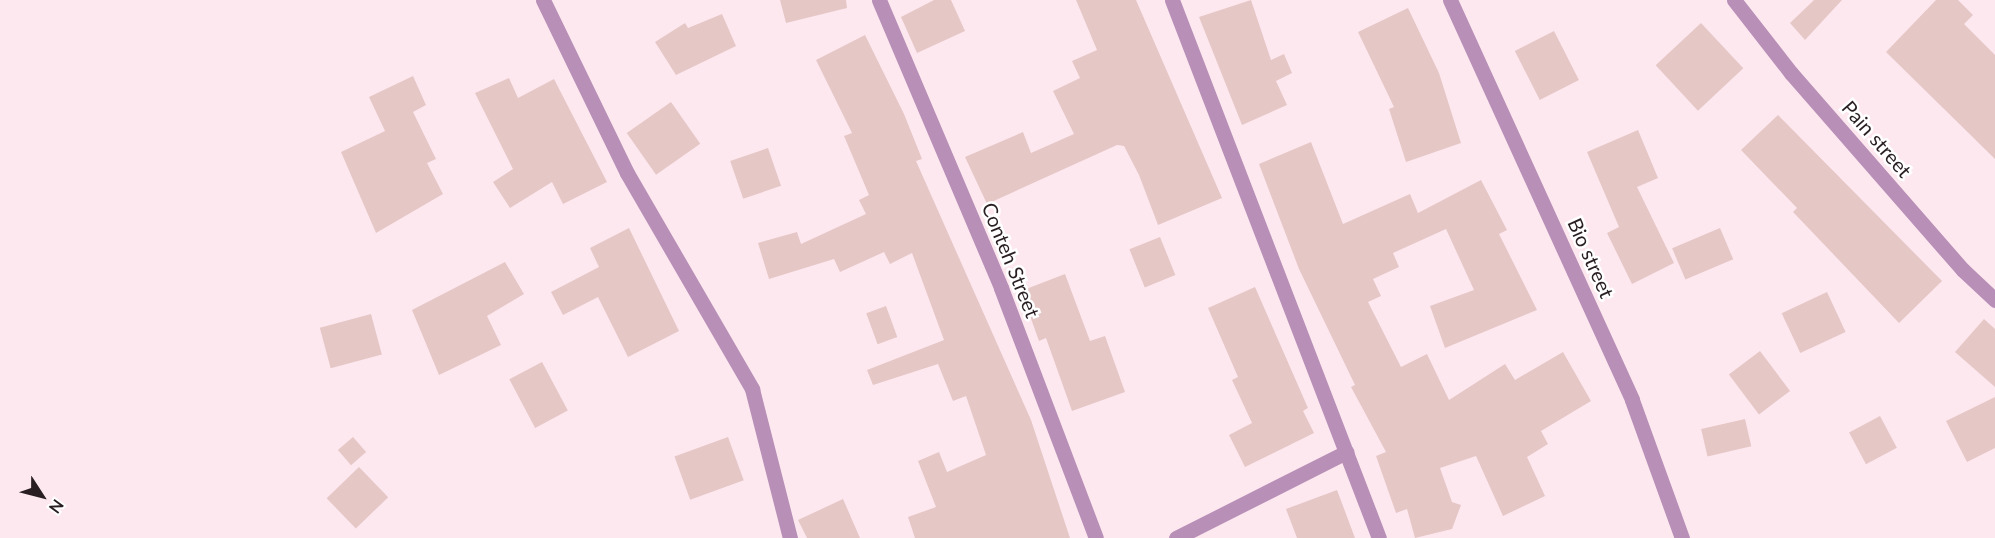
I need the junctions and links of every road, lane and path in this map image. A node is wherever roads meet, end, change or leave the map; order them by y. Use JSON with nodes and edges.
{"nodes":[{"id":1,"x":543,"y":0,"type":"edge"},
{"id":2,"x":879,"y":0,"type":"edge"},
{"id":3,"x":1172,"y":0,"type":"edge"},
{"id":4,"x":1450,"y":0,"type":"edge"},
{"id":5,"x":1734,"y":0,"type":"edge"},
{"id":6,"x":1995,"y":300,"type":"edge"},
{"id":7,"x":1346,"y":452,"type":"junction"},
{"id":8,"x":790,"y":538,"type":"edge"},
{"id":9,"x":1096,"y":538,"type":"edge"},
{"id":10,"x":1176,"y":538,"type":"edge"},
{"id":11,"x":1379,"y":538,"type":"edge"},
{"id":12,"x":1682,"y":538,"type":"edge"}],
"edges":[{"from":1,"to":8,"type":"street"},
{"from":2,"to":9,"type":"street","name":"Conteh Street"},
{"from":3,"to":7,"type":"street"},
{"from":4,"to":12,"type":"street","name":"Bio street"},
{"from":5,"to":6,"type":"street","name":"Pain street"},
{"from":7,"to":10,"type":"street"},
{"from":7,"to":11,"type":"street"}]}
